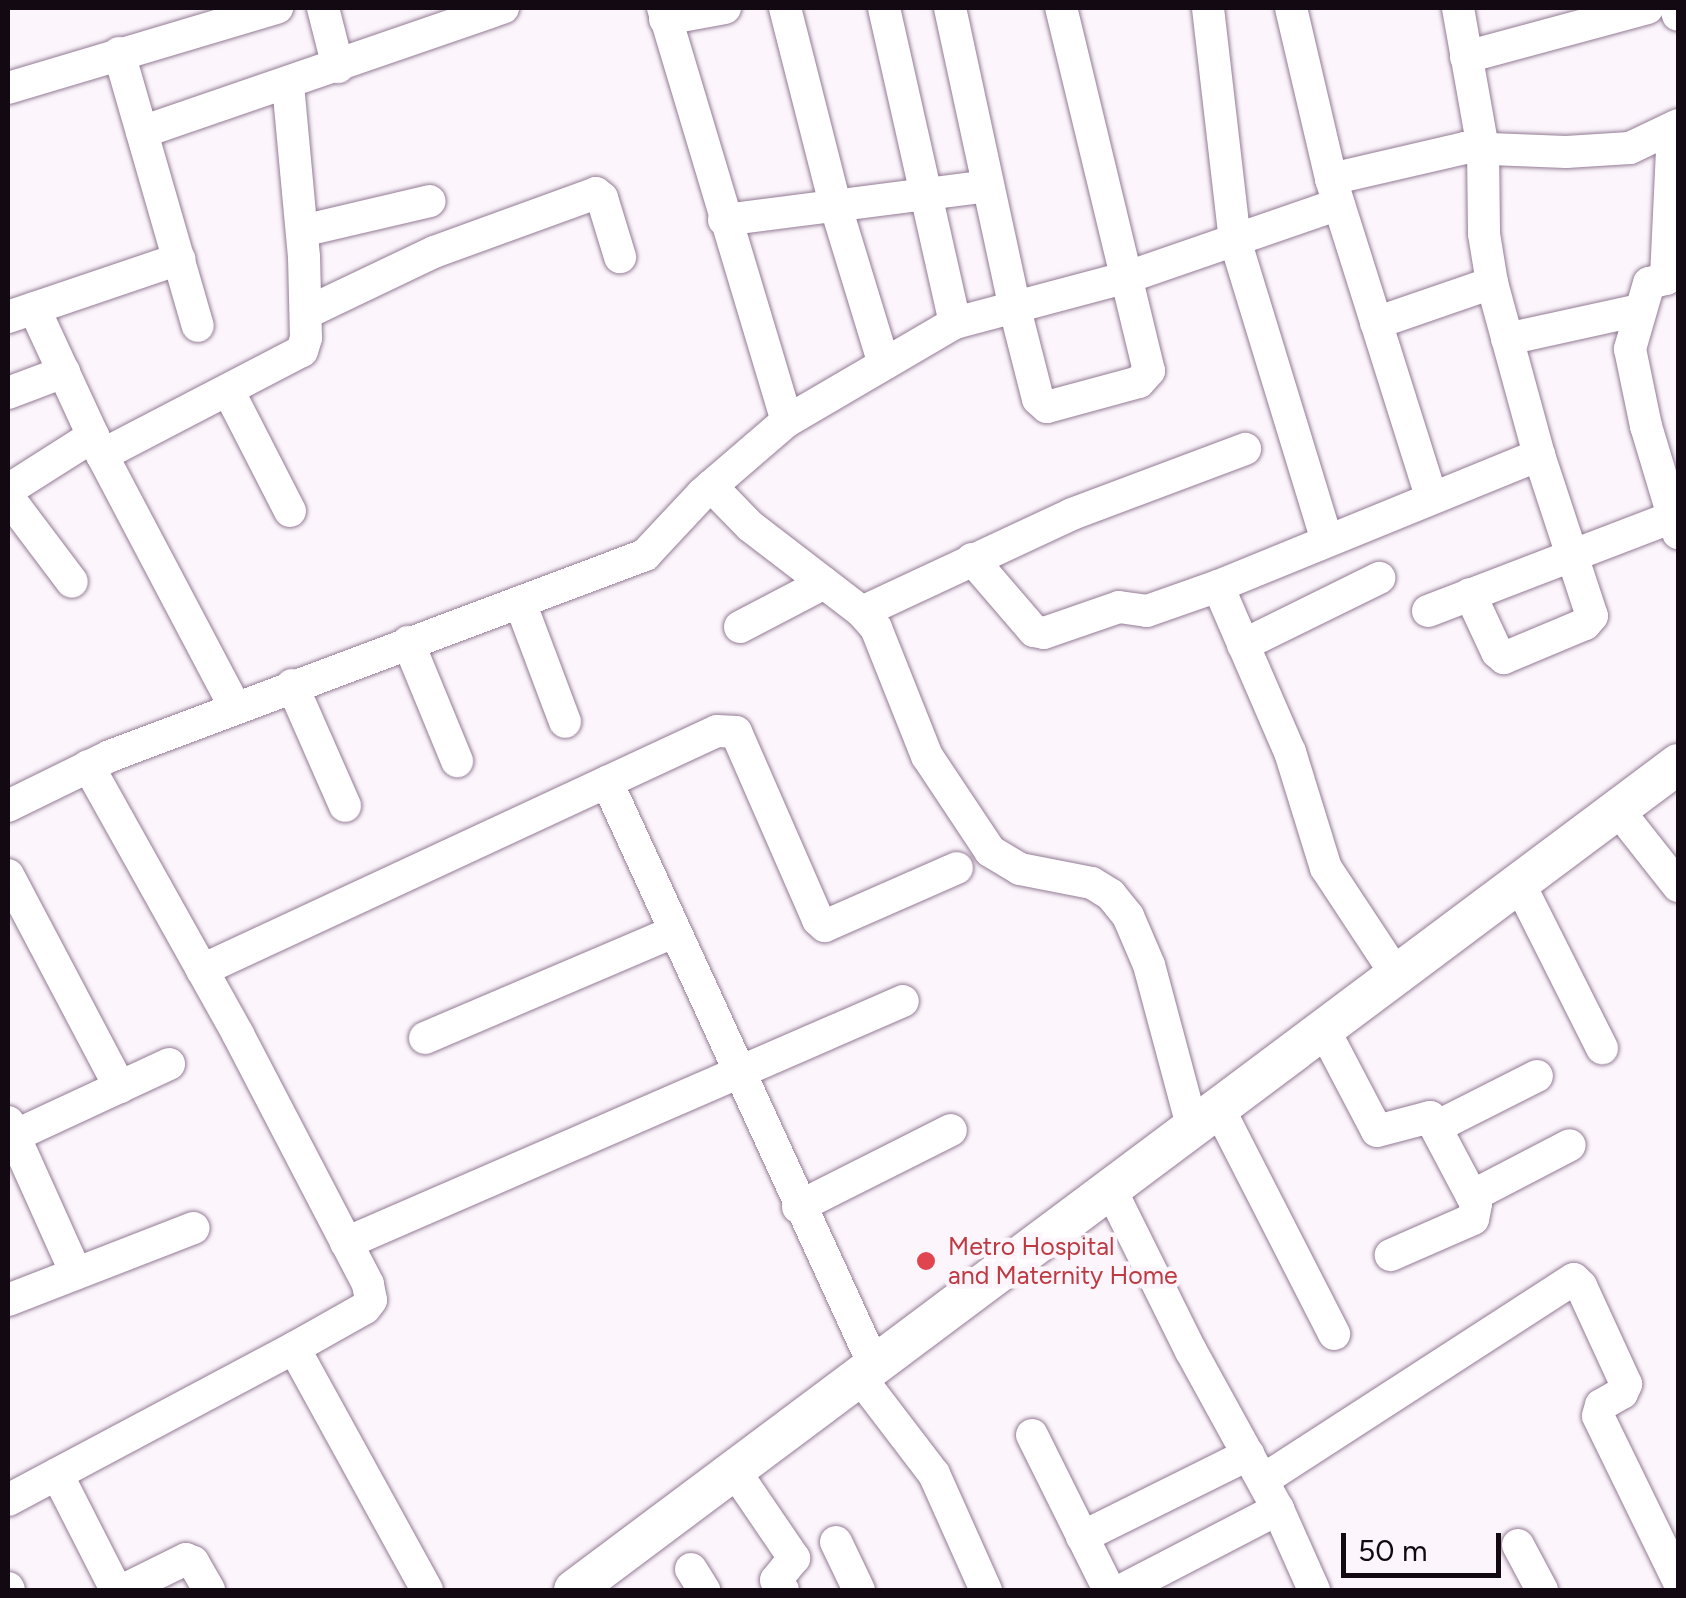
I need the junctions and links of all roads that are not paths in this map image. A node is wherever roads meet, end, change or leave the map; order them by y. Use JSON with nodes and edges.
{"nodes":[{"id":1,"x":276,"y":8,"type":"edge"},
{"id":2,"x":323,"y":8,"type":"edge"},
{"id":3,"x":502,"y":8,"type":"edge"},
{"id":4,"x":725,"y":8,"type":"edge"},
{"id":5,"x":785,"y":8,"type":"edge"},
{"id":6,"x":884,"y":8,"type":"edge"},
{"id":7,"x":950,"y":8,"type":"edge"},
{"id":8,"x":1060,"y":8,"type":"edge"},
{"id":9,"x":1208,"y":8,"type":"edge"},
{"id":10,"x":1291,"y":8,"type":"edge"},
{"id":11,"x":1458,"y":8,"type":"edge"},
{"id":12,"x":1648,"y":8,"type":"edge"},
{"id":13,"x":1676,"y":8,"type":"edge"},
{"id":14,"x":664,"y":13,"type":"edge"},
{"id":15,"x":1678,"y":15,"type":"edge"},
{"id":16,"x":433,"y":18,"type":"edge"},
{"id":17,"x":119,"y":53,"type":"junction"},
{"id":18,"x":1466,"y":57,"type":"junction"},
{"id":19,"x":338,"y":67,"type":"junction"},
{"id":20,"x":288,"y":83,"type":"junction"},
{"id":21,"x":8,"y":88,"type":"edge"},
{"id":22,"x":1676,"y":127,"type":"edge"},
{"id":23,"x":142,"y":132,"type":"junction"},
{"id":24,"x":1483,"y":149,"type":"junction"},
{"id":25,"x":988,"y":186,"type":"junction"},
{"id":26,"x":1334,"y":191,"type":"junction"},
{"id":27,"x":928,"y":192,"type":"junction"},
{"id":28,"x":430,"y":201,"type":"dead end"},
{"id":29,"x":835,"y":204,"type":"junction"},
{"id":30,"x":724,"y":220,"type":"junction"},
{"id":31,"x":302,"y":232,"type":"junction"},
{"id":32,"x":1235,"y":240,"type":"junction"},
{"id":33,"x":620,"y":257,"type":"dead end"},
{"id":34,"x":179,"y":259,"type":"junction"},
{"id":35,"x":1128,"y":277,"type":"junction"},
{"id":36,"x":1492,"y":283,"type":"junction"},
{"id":37,"x":1672,"y":284,"type":"edge"},
{"id":38,"x":1014,"y":305,"type":"junction"},
{"id":39,"x":1639,"y":310,"type":"junction"},
{"id":40,"x":21,"y":312,"type":"edge"},
{"id":41,"x":306,"y":313,"type":"junction"},
{"id":42,"x":955,"y":323,"type":"junction"},
{"id":43,"x":1376,"y":323,"type":"junction"},
{"id":44,"x":198,"y":326,"type":"dead end"},
{"id":45,"x":1507,"y":338,"type":"junction"},
{"id":46,"x":883,"y":361,"type":"junction"},
{"id":47,"x":64,"y":372,"type":"junction"},
{"id":48,"x":228,"y":390,"type":"junction"},
{"id":49,"x":8,"y":393,"type":"edge"},
{"id":50,"x":787,"y":421,"type":"junction"},
{"id":51,"x":98,"y":446,"type":"junction"},
{"id":52,"x":1245,"y":449,"type":"dead end"},
{"id":53,"x":1539,"y":455,"type":"junction"},
{"id":54,"x":711,"y":486,"type":"junction"},
{"id":55,"x":8,"y":493,"type":"edge"},
{"id":56,"x":1431,"y":497,"type":"junction"},
{"id":57,"x":290,"y":511,"type":"dead end"},
{"id":58,"x":1676,"y":525,"type":"edge"},
{"id":59,"x":1327,"y":540,"type":"junction"},
{"id":60,"x":1571,"y":555,"type":"junction"},
{"id":61,"x":972,"y":559,"type":"junction"},
{"id":62,"x":1379,"y":578,"type":"dead end"},
{"id":63,"x":72,"y":582,"type":"dead end"},
{"id":64,"x":824,"y":583,"type":"junction"},
{"id":65,"x":1218,"y":586,"type":"junction"},
{"id":66,"x":1470,"y":594,"type":"junction"},
{"id":67,"x":520,"y":602,"type":"junction"},
{"id":68,"x":1428,"y":611,"type":"dead end"},
{"id":69,"x":862,"y":612,"type":"junction"},
{"id":70,"x":740,"y":627,"type":"dead end"},
{"id":71,"x":408,"y":642,"type":"junction"},
{"id":72,"x":1244,"y":645,"type":"junction"},
{"id":73,"x":292,"y":685,"type":"junction"},
{"id":74,"x":235,"y":707,"type":"junction"},
{"id":75,"x":565,"y":722,"type":"dead end"},
{"id":76,"x":457,"y":761,"type":"dead end"},
{"id":77,"x":1678,"y":764,"type":"edge"},
{"id":78,"x":88,"y":766,"type":"junction"},
{"id":79,"x":607,"y":782,"type":"junction"},
{"id":80,"x":8,"y":806,"type":"edge"},
{"id":81,"x":345,"y":806,"type":"dead end"},
{"id":82,"x":1618,"y":810,"type":"junction"},
{"id":83,"x":956,"y":868,"type":"dead end"},
{"id":84,"x":8,"y":875,"type":"edge"},
{"id":85,"x":1519,"y":882,"type":"junction"},
{"id":86,"x":1678,"y":886,"type":"edge"},
{"id":87,"x":674,"y":932,"type":"junction"},
{"id":88,"x":202,"y":970,"type":"junction"},
{"id":89,"x":1396,"y":974,"type":"junction"},
{"id":90,"x":903,"y":1001,"type":"dead end"},
{"id":91,"x":1322,"y":1028,"type":"junction"},
{"id":92,"x":425,"y":1038,"type":"dead end"},
{"id":93,"x":1602,"y":1048,"type":"dead end"},
{"id":94,"x":169,"y":1064,"type":"dead end"},
{"id":95,"x":738,"y":1071,"type":"junction"},
{"id":96,"x":1537,"y":1076,"type":"dead end"},
{"id":97,"x":120,"y":1087,"type":"junction"},
{"id":98,"x":1205,"y":1116,"type":"junction"},
{"id":99,"x":1436,"y":1127,"type":"junction"},
{"id":100,"x":11,"y":1129,"type":"edge"},
{"id":101,"x":951,"y":1130,"type":"dead end"},
{"id":102,"x":1570,"y":1145,"type":"dead end"},
{"id":103,"x":1110,"y":1188,"type":"junction"},
{"id":104,"x":1472,"y":1196,"type":"junction"},
{"id":105,"x":798,"y":1207,"type":"junction"},
{"id":106,"x":194,"y":1228,"type":"dead end"},
{"id":107,"x":346,"y":1243,"type":"junction"},
{"id":108,"x":1391,"y":1255,"type":"dead end"},
{"id":109,"x":76,"y":1274,"type":"junction"},
{"id":110,"x":8,"y":1300,"type":"edge"},
{"id":111,"x":1334,"y":1334,"type":"dead end"},
{"id":112,"x":294,"y":1348,"type":"junction"},
{"id":113,"x":866,"y":1371,"type":"junction"},
{"id":114,"x":1032,"y":1435,"type":"dead end"},
{"id":115,"x":734,"y":1470,"type":"junction"},
{"id":116,"x":57,"y":1474,"type":"junction"},
{"id":117,"x":1263,"y":1481,"type":"junction"},
{"id":118,"x":8,"y":1500,"type":"edge"},
{"id":119,"x":1082,"y":1537,"type":"junction"},
{"id":120,"x":836,"y":1542,"type":"dead end"},
{"id":121,"x":1518,"y":1545,"type":"dead end"},
{"id":122,"x":1678,"y":1580,"type":"edge"},
{"id":123,"x":773,"y":1587,"type":"edge"},
{"id":124,"x":116,"y":1590,"type":"edge"},
{"id":125,"x":124,"y":1590,"type":"edge"},
{"id":126,"x":209,"y":1590,"type":"edge"},
{"id":127,"x":427,"y":1590,"type":"edge"},
{"id":128,"x":574,"y":1590,"type":"edge"},
{"id":129,"x":859,"y":1590,"type":"edge"},
{"id":130,"x":986,"y":1590,"type":"edge"},
{"id":131,"x":1109,"y":1590,"type":"edge"},
{"id":132,"x":1122,"y":1590,"type":"edge"},
{"id":133,"x":1314,"y":1590,"type":"edge"},
{"id":134,"x":1542,"y":1590,"type":"edge"}],
"edges":[{"from":1,"to":17,"type":"street"},
{"from":2,"to":19,"type":"street"},
{"from":3,"to":16,"type":"street"},
{"from":4,"to":14,"type":"street"},
{"from":5,"to":29,"type":"street"},
{"from":6,"to":27,"type":"street"},
{"from":7,"to":25,"type":"street"},
{"from":8,"to":35,"type":"street"},
{"from":9,"to":32,"type":"street"},
{"from":10,"to":26,"type":"street"},
{"from":11,"to":18,"type":"street"},
{"from":12,"to":18,"type":"street"},
{"from":13,"to":15,"type":"street"},
{"from":14,"to":30,"type":"street"},
{"from":16,"to":19,"type":"street"},
{"from":17,"to":21,"type":"street"},
{"from":17,"to":23,"type":"street"},
{"from":18,"to":24,"type":"street"},
{"from":19,"to":20,"type":"street"},
{"from":20,"to":23,"type":"street"},
{"from":20,"to":31,"type":"street"},
{"from":22,"to":24,"type":"street"},
{"from":22,"to":37,"type":"street"},
{"from":23,"to":34,"type":"street"},
{"from":24,"to":26,"type":"street"},
{"from":24,"to":36,"type":"street"},
{"from":25,"to":27,"type":"street"},
{"from":25,"to":38,"type":"street"},
{"from":26,"to":32,"type":"street"},
{"from":26,"to":43,"type":"street"},
{"from":27,"to":29,"type":"street"},
{"from":27,"to":42,"type":"street"},
{"from":28,"to":31,"type":"street"},
{"from":29,"to":30,"type":"street"},
{"from":29,"to":46,"type":"street"},
{"from":30,"to":50,"type":"street"},
{"from":31,"to":41,"type":"street"},
{"from":32,"to":35,"type":"street"},
{"from":32,"to":59,"type":"street"},
{"from":33,"to":41,"type":"street"},
{"from":34,"to":40,"type":"street"},
{"from":34,"to":44,"type":"street"},
{"from":35,"to":38,"type":"street"},
{"from":35,"to":38,"type":"street"},
{"from":36,"to":43,"type":"street"},
{"from":36,"to":45,"type":"street"},
{"from":37,"to":39,"type":"street"},
{"from":38,"to":42,"type":"street"},
{"from":39,"to":45,"type":"street"},
{"from":39,"to":58,"type":"street"},
{"from":40,"to":47,"type":"street"},
{"from":41,"to":48,"type":"street"},
{"from":42,"to":46,"type":"street"},
{"from":43,"to":56,"type":"street"},
{"from":45,"to":53,"type":"street"},
{"from":46,"to":50,"type":"street"},
{"from":47,"to":49,"type":"street"},
{"from":47,"to":51,"type":"street"},
{"from":48,"to":51,"type":"street"},
{"from":48,"to":57,"type":"street"},
{"from":50,"to":54,"type":"street"},
{"from":51,"to":55,"type":"street"},
{"from":51,"to":74,"type":"street"},
{"from":52,"to":61,"type":"street"},
{"from":53,"to":56,"type":"street"},
{"from":53,"to":60,"type":"street"},
{"from":54,"to":64,"type":"street"},
{"from":54,"to":67,"type":"street"},
{"from":55,"to":63,"type":"street"},
{"from":56,"to":59,"type":"street"},
{"from":58,"to":60,"type":"street"},
{"from":59,"to":65,"type":"street"},
{"from":60,"to":66,"type":"street"},
{"from":60,"to":66,"type":"street"},
{"from":61,"to":65,"type":"street"},
{"from":61,"to":69,"type":"street"},
{"from":62,"to":72,"type":"street"},
{"from":64,"to":69,"type":"street"},
{"from":64,"to":70,"type":"street"},
{"from":65,"to":72,"type":"street"},
{"from":66,"to":68,"type":"street"},
{"from":67,"to":71,"type":"street"},
{"from":67,"to":75,"type":"street"},
{"from":69,"to":98,"type":"street"},
{"from":71,"to":73,"type":"street"},
{"from":71,"to":76,"type":"street"},
{"from":72,"to":89,"type":"street"},
{"from":73,"to":74,"type":"street"},
{"from":73,"to":81,"type":"street"},
{"from":74,"to":78,"type":"street"},
{"from":77,"to":82,"type":"main road"},
{"from":78,"to":80,"type":"street"},
{"from":78,"to":88,"type":"street"},
{"from":79,"to":83,"type":"street"},
{"from":79,"to":87,"type":"street"},
{"from":79,"to":88,"type":"street"},
{"from":82,"to":85,"type":"main road"},
{"from":82,"to":86,"type":"street"},
{"from":84,"to":97,"type":"street"},
{"from":85,"to":89,"type":"main road"},
{"from":85,"to":93,"type":"street"},
{"from":87,"to":92,"type":"street"},
{"from":87,"to":95,"type":"street"},
{"from":88,"to":107,"type":"street"},
{"from":89,"to":91,"type":"main road"},
{"from":90,"to":95,"type":"street"},
{"from":91,"to":98,"type":"main road"},
{"from":91,"to":99,"type":"street"},
{"from":94,"to":97,"type":"street"},
{"from":95,"to":105,"type":"street"},
{"from":95,"to":107,"type":"street"},
{"from":96,"to":99,"type":"street"},
{"from":97,"to":100,"type":"street"},
{"from":98,"to":103,"type":"main road"},
{"from":98,"to":111,"type":"street"},
{"from":99,"to":104,"type":"street"},
{"from":100,"to":109,"type":"street"},
{"from":101,"to":105,"type":"street"},
{"from":102,"to":104,"type":"street"},
{"from":103,"to":113,"type":"main road"},
{"from":103,"to":117,"type":"street"},
{"from":104,"to":108,"type":"street"},
{"from":105,"to":113,"type":"street"},
{"from":106,"to":109,"type":"street"},
{"from":107,"to":112,"type":"street"},
{"from":109,"to":110,"type":"street"},
{"from":112,"to":116,"type":"street"},
{"from":112,"to":127,"type":"street"},
{"from":113,"to":115,"type":"main road"},
{"from":113,"to":130,"type":"street"},
{"from":114,"to":119,"type":"street"},
{"from":115,"to":123,"type":"street"},
{"from":115,"to":128,"type":"main road"},
{"from":116,"to":118,"type":"street"},
{"from":116,"to":124,"type":"street"},
{"from":117,"to":119,"type":"street"},
{"from":117,"to":122,"type":"street"},
{"from":117,"to":132,"type":"street"},
{"from":117,"to":133,"type":"street"},
{"from":119,"to":131,"type":"street"},
{"from":120,"to":129,"type":"street"},
{"from":121,"to":134,"type":"street"},
{"from":125,"to":126,"type":"street"}]}
